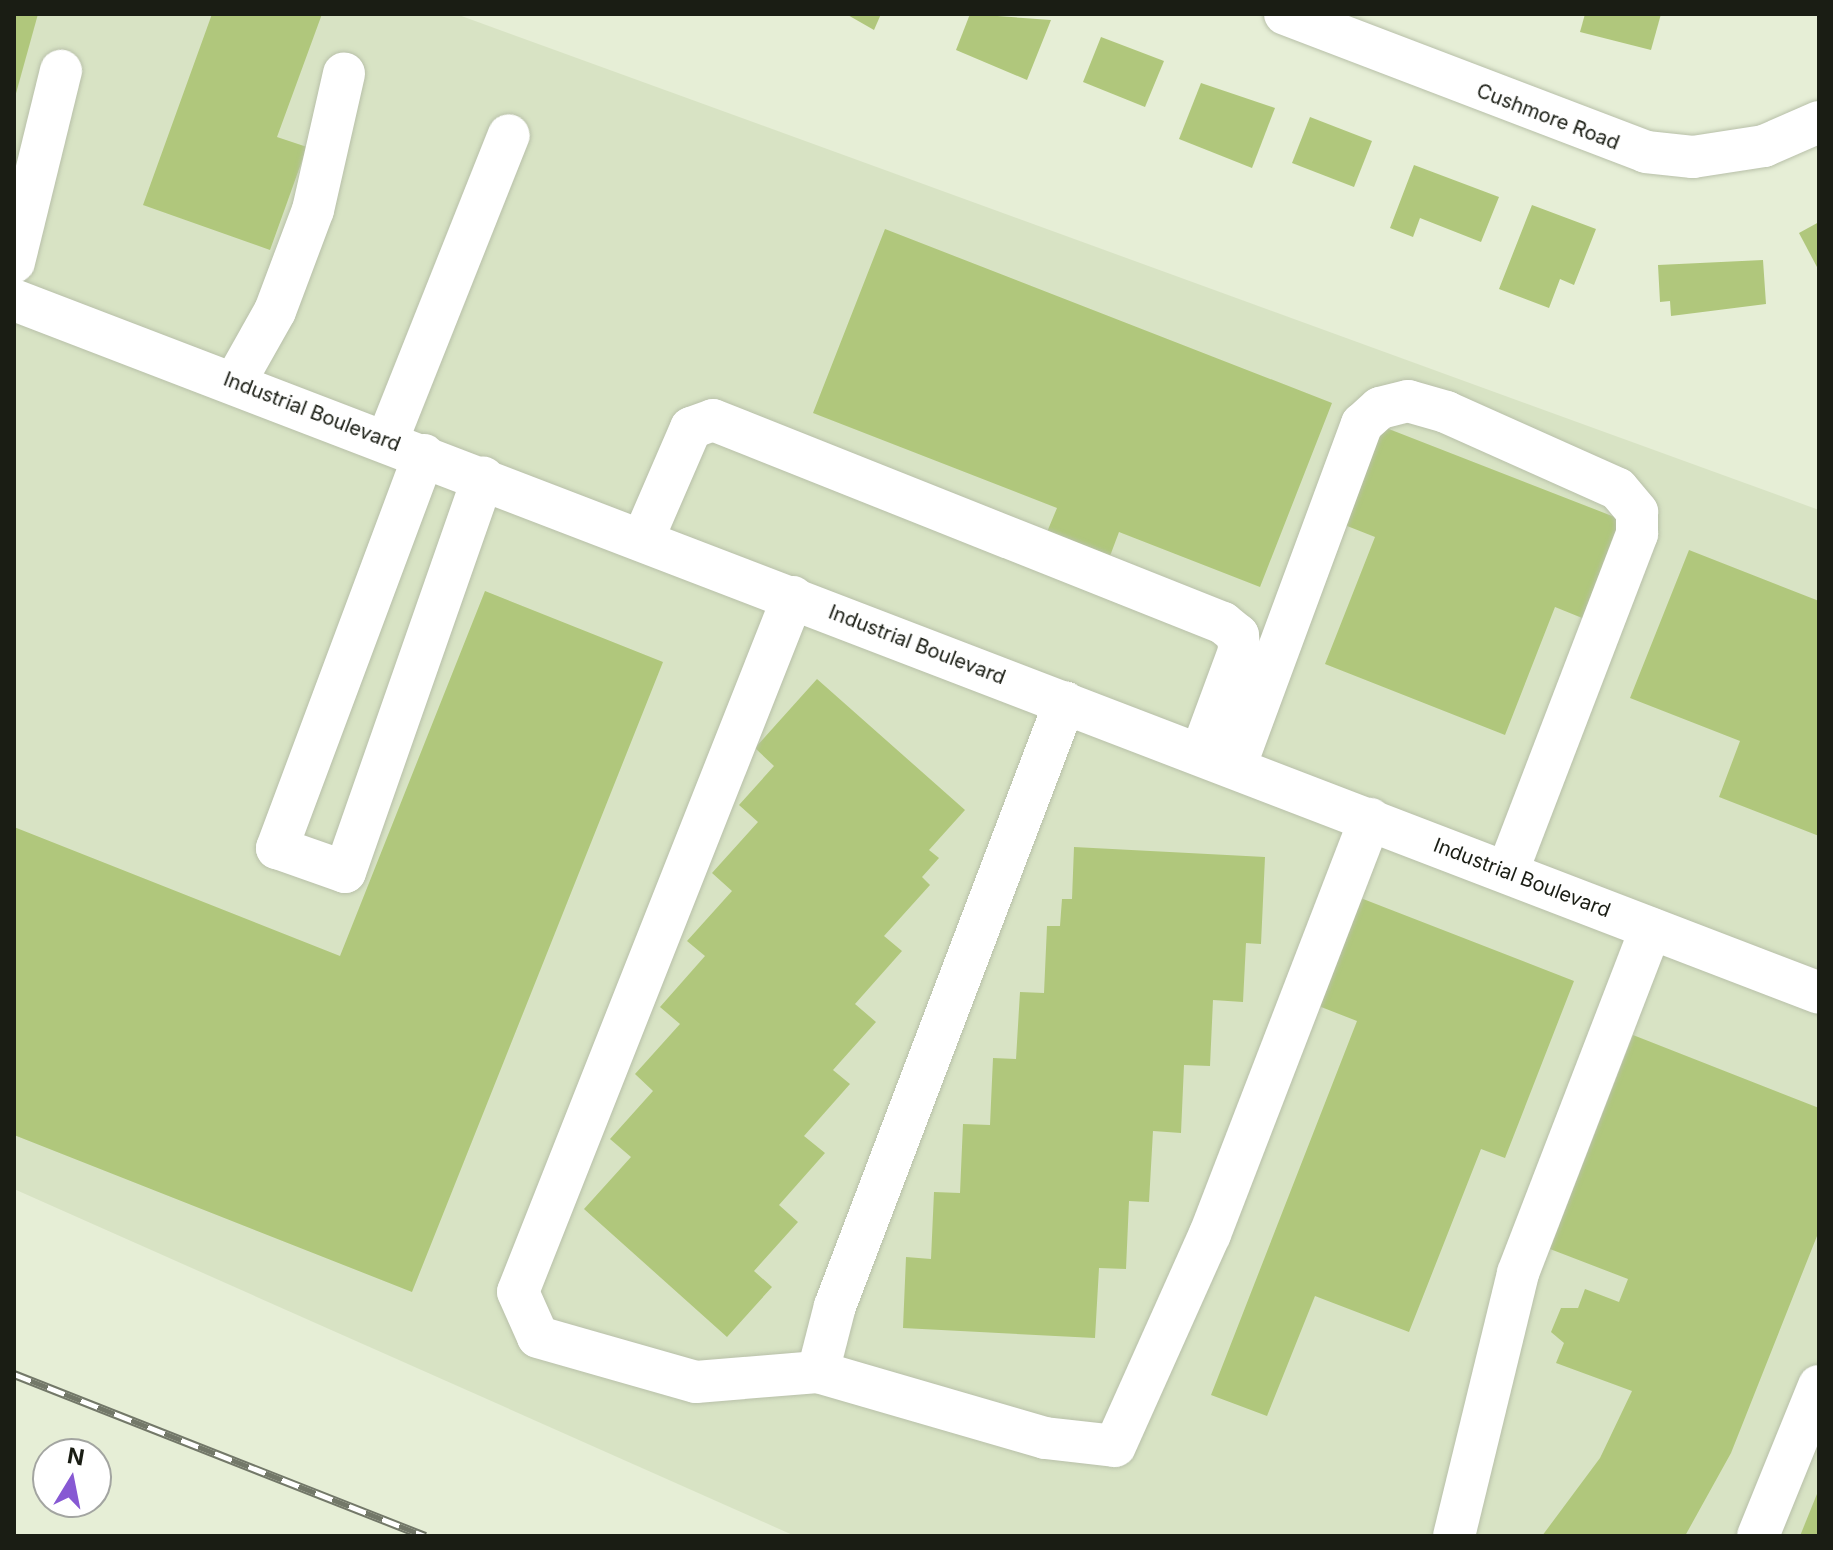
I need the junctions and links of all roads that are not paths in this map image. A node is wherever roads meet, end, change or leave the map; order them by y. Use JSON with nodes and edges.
{"nodes":[{"id":1,"x":1285,"y":14,"type":"edge"},
{"id":2,"x":61,"y":71,"type":"dead end"},
{"id":3,"x":344,"y":73,"type":"dead end"},
{"id":4,"x":1819,"y":122,"type":"edge"},
{"id":5,"x":509,"y":135,"type":"dead end"},
{"id":6,"x":14,"y":262,"type":"edge"},
{"id":7,"x":14,"y":300,"type":"edge"},
{"id":8,"x":235,"y":382,"type":"junction"},
{"id":9,"x":406,"y":448,"type":"junction"},
{"id":10,"x":483,"y":477,"type":"junction"},
{"id":11,"x":643,"y":539,"type":"junction"},
{"id":12,"x":793,"y":597,"type":"junction"},
{"id":13,"x":1065,"y":702,"type":"junction"},
{"id":14,"x":1218,"y":761,"type":"junction"},
{"id":15,"x":1370,"y":819,"type":"junction"},
{"id":16,"x":1507,"y":872,"type":"junction"},
{"id":17,"x":1651,"y":929,"type":"junction"},
{"id":18,"x":1819,"y":993,"type":"edge"},
{"id":19,"x":818,"y":1372,"type":"junction"},
{"id":20,"x":1819,"y":1386,"type":"edge"},
{"id":21,"x":1454,"y":1536,"type":"edge"},
{"id":22,"x":1758,"y":1536,"type":"edge"}],
"edges":[{"from":1,"to":4,"type":"street","name":"Cushmore Road"},
{"from":2,"to":6,"type":"street"},
{"from":3,"to":8,"type":"street"},
{"from":5,"to":9,"type":"street"},
{"from":7,"to":8,"type":"street","name":"Industrial Boulevard"},
{"from":8,"to":9,"type":"street","name":"Industrial Boulevard"},
{"from":9,"to":10,"type":"street","name":"Industrial Boulevard"},
{"from":9,"to":10,"type":"street"},
{"from":10,"to":11,"type":"street","name":"Industrial Boulevard"},
{"from":11,"to":12,"type":"street","name":"Industrial Boulevard"},
{"from":11,"to":14,"type":"street"},
{"from":12,"to":13,"type":"street","name":"Industrial Boulevard"},
{"from":12,"to":19,"type":"street"},
{"from":13,"to":14,"type":"street","name":"Industrial Boulevard"},
{"from":13,"to":19,"type":"street"},
{"from":14,"to":15,"type":"street","name":"Industrial Boulevard"},
{"from":14,"to":16,"type":"street"},
{"from":15,"to":16,"type":"street","name":"Industrial Boulevard"},
{"from":15,"to":19,"type":"street"},
{"from":16,"to":17,"type":"street","name":"Industrial Boulevard"},
{"from":17,"to":18,"type":"street","name":"Industrial Boulevard"},
{"from":17,"to":21,"type":"street"},
{"from":20,"to":22,"type":"street"}]}
